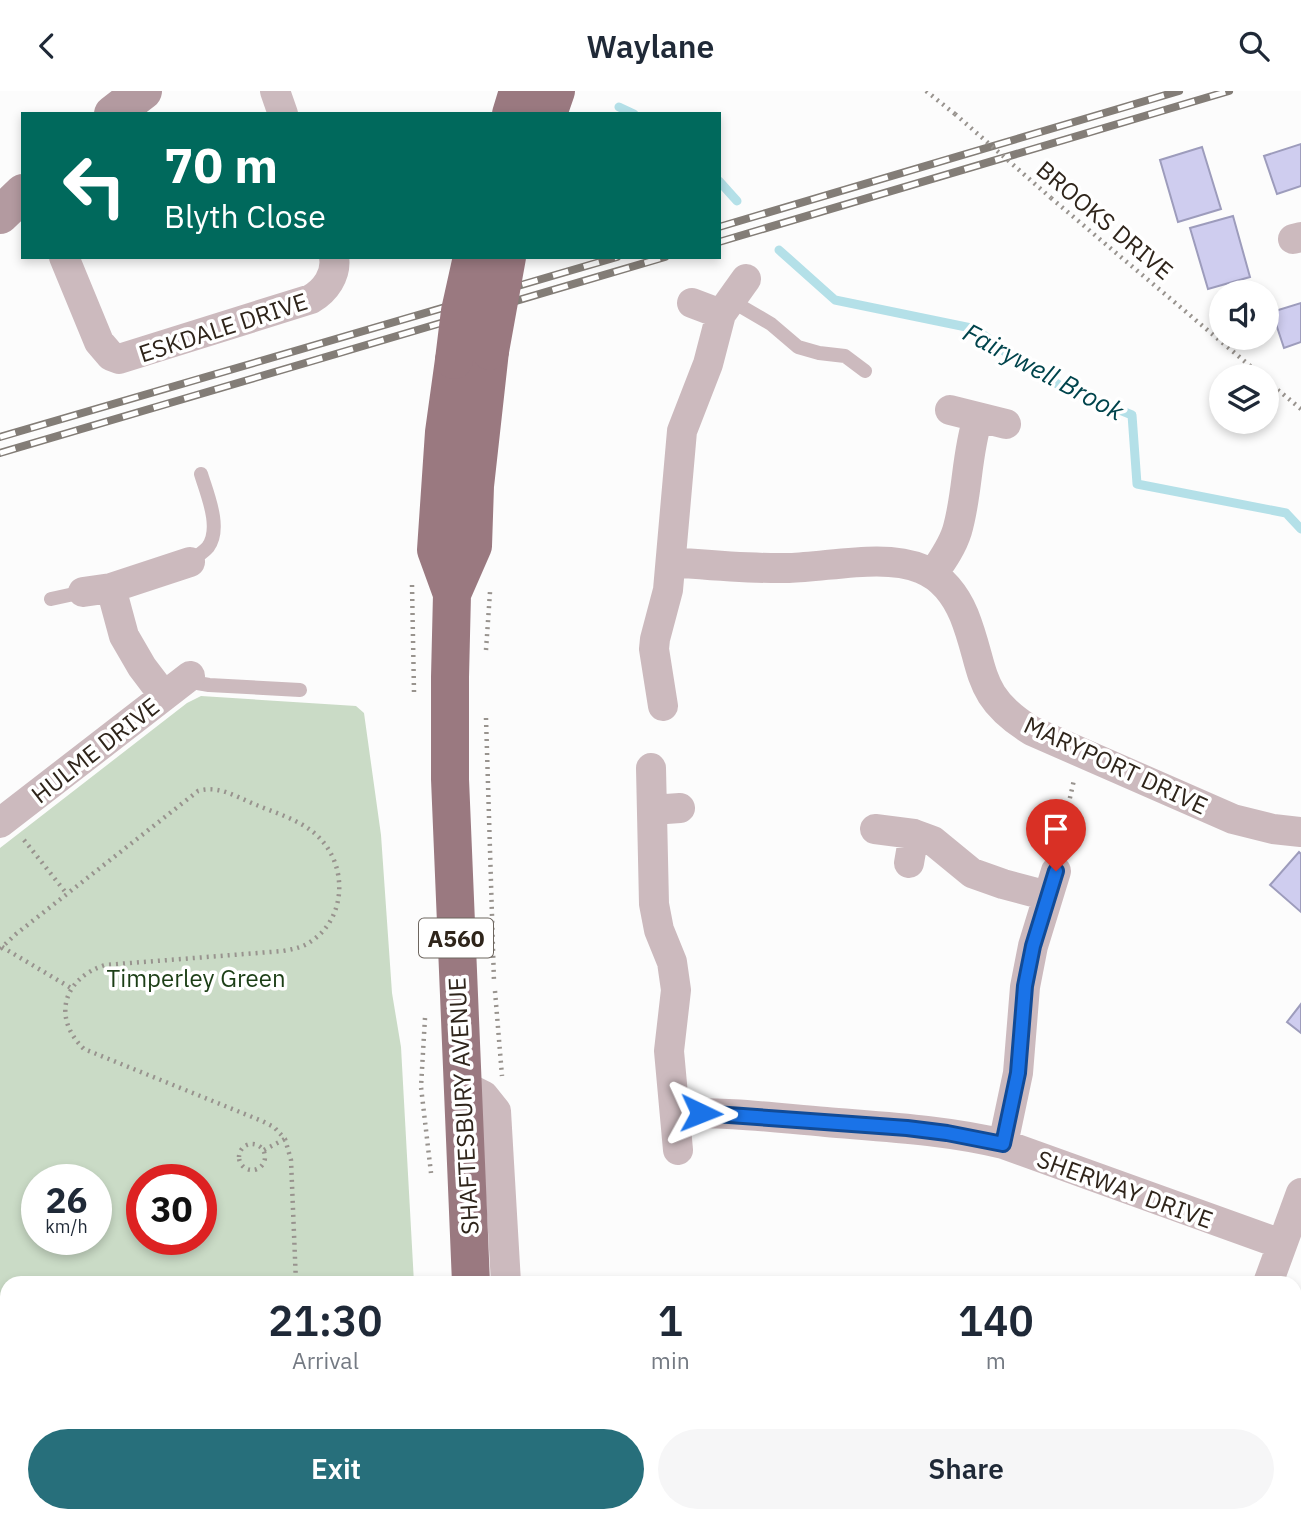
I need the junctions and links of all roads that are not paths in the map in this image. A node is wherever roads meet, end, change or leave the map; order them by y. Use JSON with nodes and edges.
{"nodes":[{"id":1,"x":275,"y":91,"type":"edge"},
{"id":2,"x":518,"y":91,"type":"edge"},
{"id":3,"x":556,"y":91,"type":"edge"},
{"id":4,"x":282,"y":112,"type":"edge"},
{"id":5,"x":512,"y":112,"type":"edge"},
{"id":6,"x":549,"y":112,"type":"edge"},
{"id":7,"x":21,"y":195,"type":"edge"},
{"id":8,"x":0,"y":215,"type":"edge"},
{"id":9,"x":65,"y":259,"type":"edge"},
{"id":10,"x":334,"y":259,"type":"edge"},
{"id":11,"x":472,"y":259,"type":"edge"},
{"id":12,"x":506,"y":259,"type":"edge"},
{"id":13,"x":732,"y":298,"type":"junction"},
{"id":14,"x":692,"y":303,"type":"dead end"},
{"id":15,"x":472,"y":356,"type":"junction"},
{"id":16,"x":865,"y":371,"type":"dead end"},
{"id":17,"x":978,"y":417,"type":"dead end"},
{"id":18,"x":201,"y":474,"type":"dead end"},
{"id":19,"x":190,"y":562,"type":"joint"},
{"id":20,"x":671,"y":562,"type":"junction"},
{"id":21,"x":933,"y":575,"type":"junction"},
{"id":22,"x":97,"y":590,"type":"junction"},
{"id":23,"x":51,"y":599,"type":"dead end"},
{"id":24,"x":179,"y":684,"type":"junction"},
{"id":25,"x":300,"y":690,"type":"dead end"},
{"id":26,"x":663,"y":706,"type":"dead end"},
{"id":27,"x":650,"y":768,"type":"dead end"},
{"id":28,"x":4,"y":821,"type":"edge"},
{"id":29,"x":875,"y":829,"type":"dead end"},
{"id":30,"x":1301,"y":832,"type":"edge"},
{"id":31,"x":462,"y":1085,"type":"junction"},
{"id":32,"x":675,"y":1114,"type":"junction"},
{"id":33,"x":1003,"y":1144,"type":"junction"},
{"id":34,"x":678,"y":1150,"type":"dead end"},
{"id":35,"x":1301,"y":1193,"type":"edge"},
{"id":36,"x":1281,"y":1244,"type":"junction"},
{"id":37,"x":471,"y":1276,"type":"edge"},
{"id":38,"x":506,"y":1276,"type":"edge"},
{"id":39,"x":1270,"y":1276,"type":"edge"}],
"edges":[{"from":1,"to":4,"type":"street"},
{"from":2,"to":5,"type":"highway"},
{"from":3,"to":6,"type":"highway"},
{"from":7,"to":8,"type":"main road"},
{"from":9,"to":10,"type":"street","name":"ESKDALE DRIVE"},
{"from":11,"to":15,"type":"highway","name":"SHAFTESBURY AVENUE","number":"A560","bridge":true},
{"from":12,"to":15,"type":"highway","name":"SHAFTESBURY AVENUE","number":"A560","bridge":true},
{"from":13,"to":14,"type":"street"},
{"from":13,"to":16,"type":"lane"},
{"from":13,"to":20,"type":"street"},
{"from":15,"to":31,"type":"highway","name":"SHAFTESBURY AVENUE","number":"A560"},
{"from":17,"to":21,"type":"street"},
{"from":18,"to":19,"type":"lane"},
{"from":19,"to":22,"type":"street"},
{"from":20,"to":21,"type":"street","name":"MARYPORT DRIVE"},
{"from":20,"to":26,"type":"street"},
{"from":21,"to":30,"type":"street","name":"MARYPORT DRIVE"},
{"from":22,"to":23,"type":"lane"},
{"from":22,"to":24,"type":"street"},
{"from":24,"to":25,"type":"lane"},
{"from":24,"to":28,"type":"street","name":"HULME DRIVE"},
{"from":27,"to":32,"type":"street"},
{"from":29,"to":33,"type":"street"},
{"from":31,"to":37,"type":"highway","name":"SHAFTESBURY AVENUE","number":"A560"},
{"from":31,"to":38,"type":"street"},
{"from":32,"to":33,"type":"street","name":"SHERWAY DRIVE"},
{"from":32,"to":34,"type":"street"},
{"from":33,"to":36,"type":"street","name":"SHERWAY DRIVE"},
{"from":35,"to":36,"type":"street"},
{"from":36,"to":39,"type":"street"}]}
